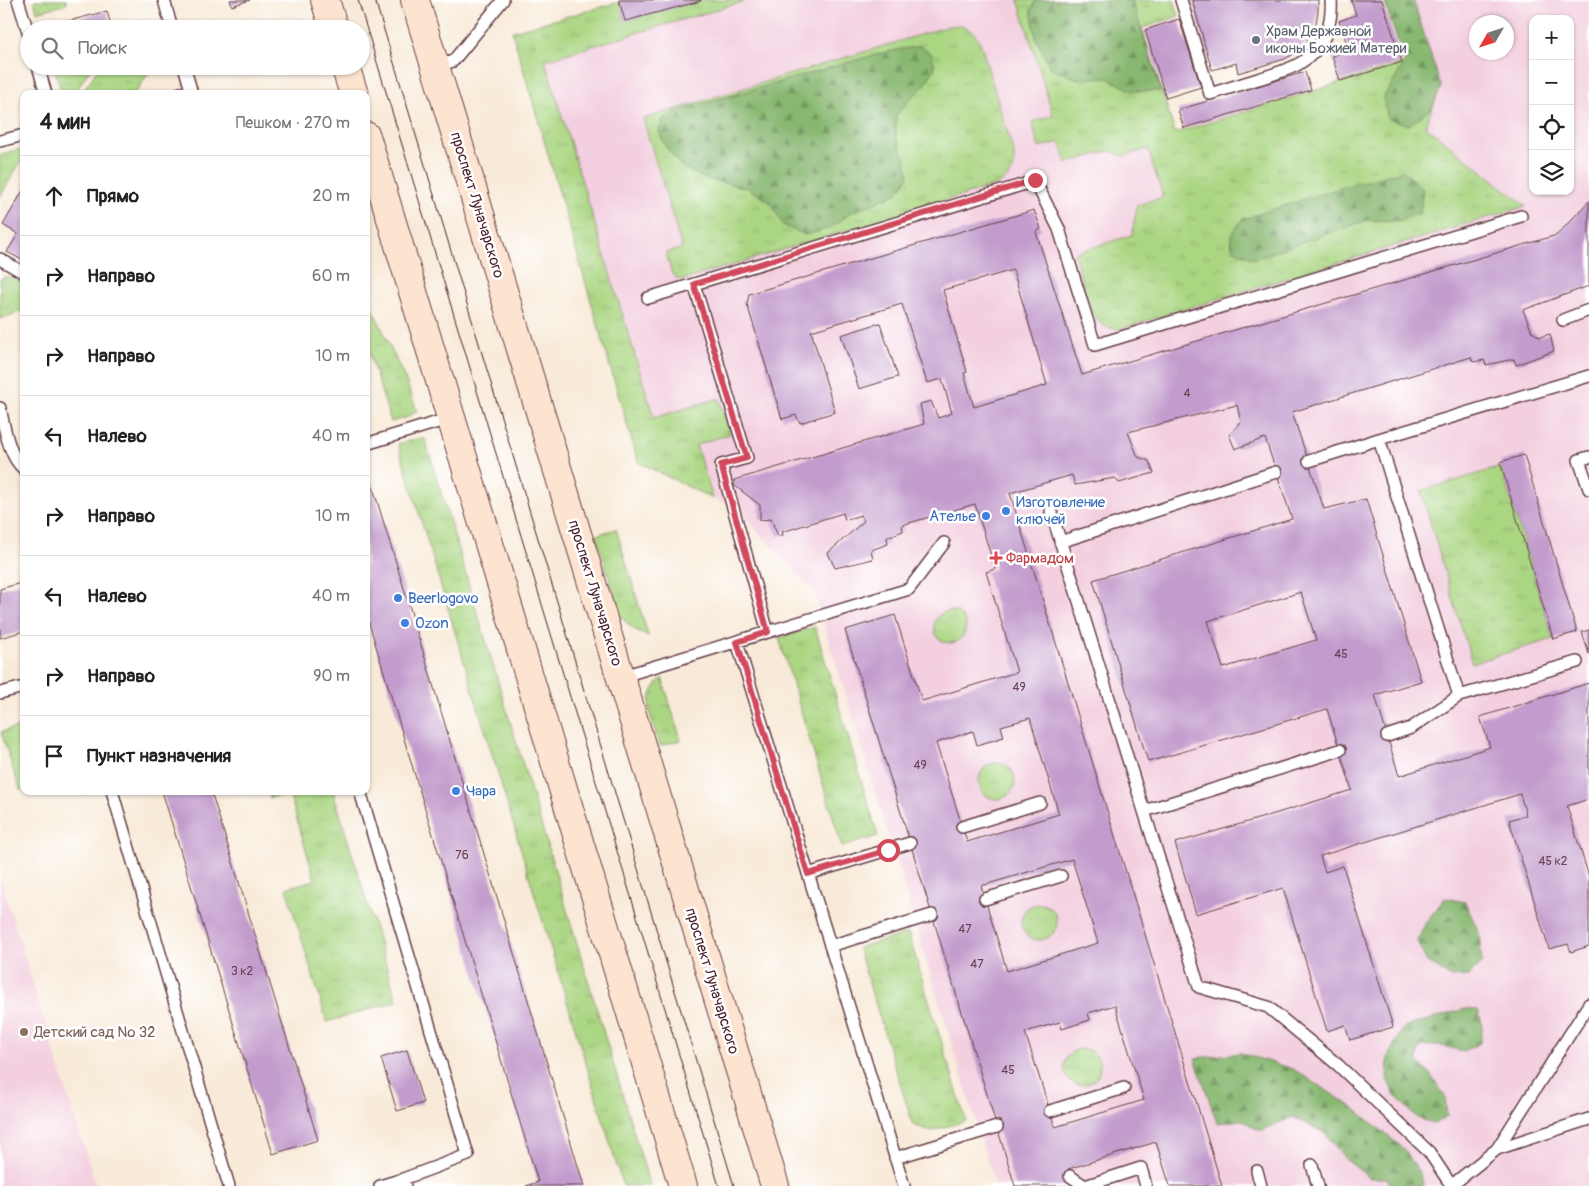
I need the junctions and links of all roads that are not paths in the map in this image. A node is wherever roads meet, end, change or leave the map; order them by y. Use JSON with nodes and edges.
{"nodes":[{"id":1,"x":18,"y":0,"type":"edge"},
{"id":2,"x":164,"y":0,"type":"edge"},
{"id":3,"x":325,"y":0,"type":"edge"},
{"id":4,"x":415,"y":0,"type":"edge"},
{"id":5,"x":503,"y":0,"type":"edge"},
{"id":6,"x":1181,"y":0,"type":"edge"},
{"id":7,"x":1330,"y":0,"type":"edge"},
{"id":8,"x":24,"y":20,"type":"edge"},
{"id":9,"x":170,"y":20,"type":"edge"},
{"id":10,"x":331,"y":20,"type":"edge"},
{"id":11,"x":435,"y":67,"type":"junction"},
{"id":12,"x":41,"y":75,"type":"edge"},
{"id":13,"x":187,"y":75,"type":"edge"},
{"id":14,"x":348,"y":75,"type":"edge"},
{"id":15,"x":45,"y":90,"type":"edge"},
{"id":16,"x":191,"y":90,"type":"edge"},
{"id":17,"x":353,"y":90,"type":"edge"},
{"id":18,"x":20,"y":136,"type":"edge"},
{"id":19,"x":0,"y":141,"type":"edge"},
{"id":20,"x":370,"y":149,"type":"edge"},
{"id":21,"x":1521,"y":216,"type":"dead end"},
{"id":22,"x":0,"y":259,"type":"edge"},
{"id":23,"x":20,"y":271,"type":"edge"},
{"id":24,"x":694,"y":284,"type":"junction"},
{"id":25,"x":648,"y":298,"type":"dead end"},
{"id":26,"x":1589,"y":310,"type":"edge"},
{"id":27,"x":1563,"y":320,"type":"dead end"},
{"id":28,"x":1589,"y":376,"type":"edge"},
{"id":29,"x":0,"y":408,"type":"edge"},
{"id":30,"x":451,"y":418,"type":"junction"},
{"id":31,"x":1379,"y":439,"type":"junction"},
{"id":32,"x":370,"y":443,"type":"edge"},
{"id":33,"x":1589,"y":457,"type":"edge"},
{"id":34,"x":1309,"y":461,"type":"dead end"},
{"id":35,"x":20,"y":467,"type":"edge"},
{"id":36,"x":1276,"y":472,"type":"dead end"},
{"id":37,"x":1589,"y":489,"type":"edge"},
{"id":38,"x":1051,"y":511,"type":"dead end"},
{"id":39,"x":1060,"y":542,"type":"junction"},
{"id":40,"x":944,"y":543,"type":"dead end"},
{"id":41,"x":768,"y":632,"type":"junction"},
{"id":42,"x":737,"y":642,"type":"junction"},
{"id":43,"x":1576,"y":662,"type":"dead end"},
{"id":44,"x":620,"y":677,"type":"junction"},
{"id":45,"x":20,"y":687,"type":"edge"},
{"id":46,"x":0,"y":693,"type":"edge"},
{"id":47,"x":1459,"y":696,"type":"junction"},
{"id":48,"x":1387,"y":736,"type":"dead end"},
{"id":49,"x":1340,"y":750,"type":"dead end"},
{"id":50,"x":113,"y":795,"type":"edge"},
{"id":51,"x":361,"y":795,"type":"edge"},
{"id":52,"x":1040,"y":803,"type":"dead end"},
{"id":53,"x":1144,"y":811,"type":"junction"},
{"id":54,"x":962,"y":827,"type":"dead end"},
{"id":55,"x":910,"y":843,"type":"dead end"},
{"id":56,"x":808,"y":874,"type":"junction"},
{"id":57,"x":1061,"y":876,"type":"dead end"},
{"id":58,"x":985,"y":899,"type":"dead end"},
{"id":59,"x":932,"y":915,"type":"dead end"},
{"id":60,"x":830,"y":946,"type":"junction"},
{"id":61,"x":1589,"y":1004,"type":"edge"},
{"id":62,"x":1124,"y":1088,"type":"dead end"},
{"id":63,"x":1050,"y":1111,"type":"dead end"},
{"id":64,"x":1589,"y":1119,"type":"edge"},
{"id":65,"x":997,"y":1127,"type":"dead end"},
{"id":66,"x":1497,"y":1149,"type":"junction"},
{"id":67,"x":895,"y":1158,"type":"junction"},
{"id":68,"x":1312,"y":1166,"type":"dead end"},
{"id":69,"x":1257,"y":1171,"type":"dead end"},
{"id":70,"x":1070,"y":1176,"type":"dead end"},
{"id":71,"x":404,"y":1182,"type":"edge"},
{"id":72,"x":229,"y":1186,"type":"edge"},
{"id":73,"x":380,"y":1186,"type":"edge"},
{"id":74,"x":683,"y":1186,"type":"edge"},
{"id":75,"x":775,"y":1186,"type":"edge"},
{"id":76,"x":904,"y":1186,"type":"edge"},
{"id":77,"x":1085,"y":1186,"type":"edge"},
{"id":78,"x":1146,"y":1186,"type":"edge"},
{"id":79,"x":1261,"y":1186,"type":"edge"},
{"id":80,"x":1318,"y":1186,"type":"edge"},
{"id":81,"x":1451,"y":1186,"type":"edge"}],
"edges":[{"from":1,"to":8,"type":"lane"},
{"from":2,"to":9,"type":"lane"},
{"from":3,"to":10,"type":"main road"},
{"from":4,"to":11,"type":"main road","name":"проспект Луначарского"},
{"from":5,"to":11,"type":"lane"},
{"from":6,"to":7,"type":"lane"},
{"from":11,"to":44,"type":"main road","name":"проспект Луначарского"},
{"from":12,"to":15,"type":"lane"},
{"from":13,"to":16,"type":"lane"},
{"from":14,"to":17,"type":"main road"},
{"from":18,"to":19,"type":"lane"},
{"from":20,"to":30,"type":"main road"},
{"from":21,"to":24,"type":"lane"},
{"from":22,"to":23,"type":"lane"},
{"from":24,"to":25,"type":"lane"},
{"from":24,"to":41,"type":"lane"},
{"from":26,"to":27,"type":"lane"},
{"from":28,"to":31,"type":"lane"},
{"from":29,"to":35,"type":"lane"},
{"from":30,"to":32,"type":"lane"},
{"from":30,"to":74,"type":"main road"},
{"from":31,"to":34,"type":"lane"},
{"from":31,"to":47,"type":"lane"},
{"from":33,"to":37,"type":"lane"},
{"from":36,"to":39,"type":"lane"},
{"from":38,"to":39,"type":"lane"},
{"from":39,"to":53,"type":"lane"},
{"from":40,"to":41,"type":"lane"},
{"from":41,"to":42,"type":"lane"},
{"from":42,"to":44,"type":"lane"},
{"from":42,"to":56,"type":"lane"},
{"from":43,"to":47,"type":"lane"},
{"from":44,"to":75,"type":"main road","name":"проспект Луначарского"},
{"from":45,"to":46,"type":"lane"},
{"from":47,"to":48,"type":"lane"},
{"from":49,"to":53,"type":"lane"},
{"from":50,"to":72,"type":"lane"},
{"from":51,"to":71,"type":"lane"},
{"from":52,"to":54,"type":"lane"},
{"from":53,"to":81,"type":"lane"},
{"from":55,"to":56,"type":"lane"},
{"from":56,"to":60,"type":"lane"},
{"from":57,"to":58,"type":"lane"},
{"from":59,"to":60,"type":"lane"},
{"from":60,"to":67,"type":"lane"},
{"from":61,"to":66,"type":"lane"},
{"from":62,"to":63,"type":"lane"},
{"from":64,"to":66,"type":"lane"},
{"from":65,"to":67,"type":"lane"},
{"from":66,"to":81,"type":"lane"},
{"from":67,"to":76,"type":"lane"},
{"from":68,"to":80,"type":"lane"},
{"from":69,"to":79,"type":"lane"},
{"from":70,"to":77,"type":"lane"},
{"from":71,"to":73,"type":"lane"},
{"from":77,"to":78,"type":"lane"}]}
